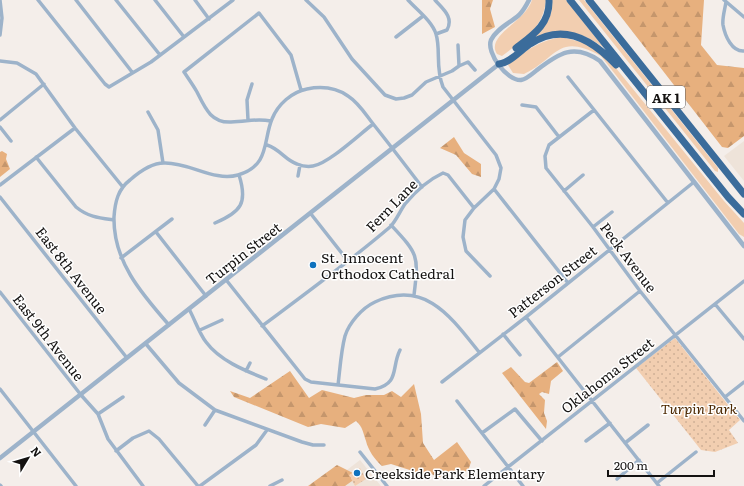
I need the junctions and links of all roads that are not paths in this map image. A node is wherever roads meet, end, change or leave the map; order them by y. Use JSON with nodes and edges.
{"nodes":[{"id":1,"x":0,"y":0,"type":"edge"},
{"id":2,"x":38,"y":0,"type":"edge"},
{"id":3,"x":76,"y":0,"type":"edge"},
{"id":4,"x":116,"y":0,"type":"edge"},
{"id":5,"x":155,"y":0,"type":"edge"},
{"id":6,"x":194,"y":0,"type":"edge"},
{"id":7,"x":233,"y":0,"type":"edge"},
{"id":8,"x":306,"y":0,"type":"edge"},
{"id":9,"x":408,"y":0,"type":"edge"},
{"id":10,"x":435,"y":0,"type":"edge"},
{"id":11,"x":529,"y":0,"type":"edge"},
{"id":12,"x":549,"y":0,"type":"edge"},
{"id":13,"x":570,"y":0,"type":"edge"},
{"id":14,"x":589,"y":0,"type":"edge"},
{"id":15,"x":725,"y":1,"type":"edge"},
{"id":16,"x":423,"y":16,"type":"junction"},
{"id":17,"x":744,"y":17,"type":"edge"},
{"id":18,"x":1,"y":19,"type":"edge"},
{"id":19,"x":209,"y":19,"type":"junction"},
{"id":20,"x":436,"y":34,"type":"junction"},
{"id":21,"x":0,"y":35,"type":"edge"},
{"id":22,"x":184,"y":37,"type":"junction"},
{"id":23,"x":396,"y":38,"type":"dead end"},
{"id":24,"x":458,"y":45,"type":"dead end"},
{"id":25,"x":744,"y":51,"type":"edge"},
{"id":26,"x":160,"y":55,"type":"junction"},
{"id":27,"x":0,"y":61,"type":"edge"},
{"id":28,"x":499,"y":64,"type":"junction"},
{"id":29,"x":459,"y":66,"type":"junction"},
{"id":30,"x":475,"y":70,"type":"dead end"},
{"id":31,"x":132,"y":72,"type":"junction"},
{"id":32,"x":439,"y":76,"type":"junction"},
{"id":33,"x":568,"y":76,"type":"dead end"},
{"id":34,"x":44,"y":84,"type":"junction"},
{"id":35,"x":252,"y":84,"type":"dead end"},
{"id":36,"x":301,"y":90,"type":"junction"},
{"id":37,"x":454,"y":101,"type":"junction"},
{"id":38,"x":522,"y":105,"type":"dead end"},
{"id":39,"x":594,"y":110,"type":"junction"},
{"id":40,"x":658,"y":111,"type":"junction"},
{"id":41,"x":148,"y":112,"type":"dead end"},
{"id":42,"x":0,"y":120,"type":"edge"},
{"id":43,"x":248,"y":120,"type":"junction"},
{"id":44,"x":271,"y":121,"type":"junction"},
{"id":45,"x":373,"y":124,"type":"junction"},
{"id":46,"x":0,"y":127,"type":"edge"},
{"id":47,"x":75,"y":128,"type":"junction"},
{"id":48,"x":560,"y":137,"type":"junction"},
{"id":49,"x":10,"y":141,"type":"dead end"},
{"id":50,"x":267,"y":145,"type":"junction"},
{"id":51,"x":393,"y":148,"type":"junction"},
{"id":52,"x":36,"y":157,"type":"junction"},
{"id":53,"x":163,"y":163,"type":"junction"},
{"id":54,"x":300,"y":165,"type":"junction"},
{"id":55,"x":239,"y":175,"type":"junction"},
{"id":56,"x":583,"y":175,"type":"dead end"},
{"id":57,"x":298,"y":176,"type":"dead end"},
{"id":58,"x":694,"y":182,"type":"junction"},
{"id":59,"x":0,"y":185,"type":"edge"},
{"id":60,"x":122,"y":186,"type":"junction"},
{"id":61,"x":422,"y":187,"type":"junction"},
{"id":62,"x":494,"y":189,"type":"junction"},
{"id":63,"x":564,"y":191,"type":"junction"},
{"id":64,"x":744,"y":194,"type":"edge"},
{"id":65,"x":0,"y":197,"type":"edge"},
{"id":66,"x":668,"y":203,"type":"junction"},
{"id":67,"x":474,"y":208,"type":"junction"},
{"id":68,"x":612,"y":212,"type":"dead end"},
{"id":69,"x":310,"y":214,"type":"junction"},
{"id":70,"x":744,"y":214,"type":"edge"},
{"id":71,"x":172,"y":219,"type":"dead end"},
{"id":72,"x":114,"y":220,"type":"junction"},
{"id":73,"x":214,"y":223,"type":"dead end"},
{"id":74,"x":391,"y":225,"type":"junction"},
{"id":75,"x":593,"y":227,"type":"junction"},
{"id":76,"x":156,"y":232,"type":"junction"},
{"id":77,"x":744,"y":246,"type":"edge"},
{"id":78,"x":609,"y":250,"type":"junction"},
{"id":79,"x":121,"y":258,"type":"junction"},
{"id":80,"x":348,"y":261,"type":"junction"},
{"id":81,"x":490,"y":276,"type":"dead end"},
{"id":82,"x":227,"y":281,"type":"junction"},
{"id":83,"x":744,"y":281,"type":"edge"},
{"id":84,"x":568,"y":283,"type":"junction"},
{"id":85,"x":640,"y":291,"type":"junction"},
{"id":86,"x":0,"y":292,"type":"edge"},
{"id":87,"x":414,"y":295,"type":"junction"},
{"id":88,"x":206,"y":296,"type":"junction"},
{"id":89,"x":715,"y":304,"type":"junction"},
{"id":90,"x":189,"y":309,"type":"junction"},
{"id":91,"x":526,"y":317,"type":"junction"},
{"id":92,"x":222,"y":320,"type":"dead end"},
{"id":93,"x":169,"y":325,"type":"junction"},
{"id":94,"x":262,"y":326,"type":"junction"},
{"id":95,"x":200,"y":330,"type":"junction"},
{"id":96,"x":503,"y":334,"type":"junction"},
{"id":97,"x":676,"y":335,"type":"junction"},
{"id":98,"x":744,"y":339,"type":"edge"},
{"id":99,"x":146,"y":344,"type":"junction"},
{"id":100,"x":400,"y":350,"type":"dead end"},
{"id":101,"x":479,"y":352,"type":"junction"},
{"id":102,"x":520,"y":355,"type":"dead end"},
{"id":103,"x":558,"y":357,"type":"junction"},
{"id":104,"x":127,"y":358,"type":"junction"},
{"id":105,"x":250,"y":363,"type":"dead end"},
{"id":106,"x":246,"y":371,"type":"junction"},
{"id":107,"x":266,"y":380,"type":"dead end"},
{"id":108,"x":442,"y":382,"type":"dead end"},
{"id":109,"x":744,"y":382,"type":"edge"},
{"id":110,"x":338,"y":385,"type":"junction"},
{"id":111,"x":0,"y":389,"type":"edge"},
{"id":112,"x":80,"y":395,"type":"junction"},
{"id":113,"x":123,"y":397,"type":"dead end"},
{"id":114,"x":725,"y":397,"type":"junction"},
{"id":115,"x":457,"y":401,"type":"dead end"},
{"id":116,"x":592,"y":401,"type":"junction"},
{"id":117,"x":215,"y":410,"type":"junction"},
{"id":118,"x":98,"y":414,"type":"junction"},
{"id":119,"x":744,"y":421,"type":"edge"},
{"id":120,"x":610,"y":423,"type":"junction"},
{"id":121,"x":205,"y":425,"type":"dead end"},
{"id":122,"x":648,"y":425,"type":"dead end"},
{"id":123,"x":266,"y":430,"type":"junction"},
{"id":124,"x":34,"y":432,"type":"junction"},
{"id":125,"x":482,"y":433,"type":"junction"},
{"id":126,"x":542,"y":441,"type":"junction"},
{"id":127,"x":586,"y":441,"type":"dead end"},
{"id":128,"x":625,"y":442,"type":"junction"},
{"id":129,"x":324,"y":445,"type":"dead end"},
{"id":130,"x":116,"y":451,"type":"junction"},
{"id":131,"x":360,"y":452,"type":"dead end"},
{"id":132,"x":696,"y":452,"type":"dead end"},
{"id":133,"x":0,"y":458,"type":"edge"},
{"id":134,"x":639,"y":460,"type":"junction"},
{"id":135,"x":508,"y":467,"type":"junction"},
{"id":136,"x":617,"y":479,"type":"dead end"},
{"id":137,"x":282,"y":480,"type":"dead end"},
{"id":138,"x":658,"y":484,"type":"edge"},
{"id":139,"x":76,"y":486,"type":"edge"},
{"id":140,"x":143,"y":486,"type":"edge"},
{"id":141,"x":199,"y":486,"type":"edge"},
{"id":142,"x":270,"y":486,"type":"edge"},
{"id":143,"x":387,"y":486,"type":"edge"},
{"id":144,"x":484,"y":486,"type":"edge"},
{"id":145,"x":523,"y":486,"type":"edge"}],
"edges":[{"from":1,"to":18,"type":"street"},
{"from":2,"to":31,"type":"street"},
{"from":3,"to":31,"type":"street"},
{"from":4,"to":26,"type":"street"},
{"from":5,"to":22,"type":"street"},
{"from":6,"to":19,"type":"street"},
{"from":7,"to":19,"type":"street"},
{"from":8,"to":32,"type":"street"},
{"from":9,"to":16,"type":"street"},
{"from":10,"to":20,"type":"street"},
{"from":11,"to":28,"type":"street"},
{"from":12,"to":28,"type":"highway"},
{"from":13,"to":40,"type":"highway","number":"AK 1"},
{"from":14,"to":64,"type":"highway","number":"AK 1"},
{"from":15,"to":17,"type":"street"},
{"from":15,"to":25,"type":"street"},
{"from":16,"to":20,"type":"street"},
{"from":16,"to":23,"type":"street"},
{"from":18,"to":21,"type":"street"},
{"from":19,"to":22,"type":"street"},
{"from":20,"to":32,"type":"street"},
{"from":22,"to":26,"type":"street"},
{"from":24,"to":29,"type":"street"},
{"from":26,"to":31,"type":"street"},
{"from":27,"to":34,"type":"street"},
{"from":28,"to":37,"type":"street","name":"Turpin Street"},
{"from":28,"to":40,"type":"highway"},
{"from":28,"to":58,"type":"street"},
{"from":29,"to":30,"type":"street"},
{"from":29,"to":32,"type":"street"},
{"from":32,"to":37,"type":"street"},
{"from":33,"to":39,"type":"street"},
{"from":34,"to":42,"type":"street"},
{"from":34,"to":47,"type":"street"},
{"from":35,"to":43,"type":"street"},
{"from":36,"to":43,"type":"street"},
{"from":36,"to":44,"type":"street"},
{"from":36,"to":45,"type":"street"},
{"from":37,"to":51,"type":"street","name":"Turpin Street"},
{"from":37,"to":62,"type":"street"},
{"from":38,"to":48,"type":"street"},
{"from":39,"to":48,"type":"street","name":"Peck Avenue"},
{"from":39,"to":66,"type":"street"},
{"from":40,"to":70,"type":"highway","number":"AK 1"},
{"from":41,"to":53,"type":"street"},
{"from":43,"to":44,"type":"street"},
{"from":44,"to":50,"type":"street"},
{"from":45,"to":51,"type":"street"},
{"from":45,"to":54,"type":"street"},
{"from":46,"to":49,"type":"street"},
{"from":47,"to":52,"type":"street"},
{"from":47,"to":60,"type":"street"},
{"from":48,"to":63,"type":"street","name":"Peck Avenue"},
{"from":50,"to":54,"type":"street"},
{"from":50,"to":55,"type":"street"},
{"from":51,"to":61,"type":"street"},
{"from":51,"to":69,"type":"street","name":"Turpin Street"},
{"from":52,"to":59,"type":"street"},
{"from":52,"to":72,"type":"street"},
{"from":53,"to":55,"type":"street"},
{"from":53,"to":60,"type":"street"},
{"from":54,"to":57,"type":"street"},
{"from":55,"to":73,"type":"street"},
{"from":56,"to":63,"type":"street"},
{"from":58,"to":66,"type":"street","name":"Patterson Street"},
{"from":58,"to":77,"type":"street"},
{"from":60,"to":72,"type":"street"},
{"from":61,"to":67,"type":"street","name":"Fern Lane"},
{"from":61,"to":74,"type":"street","name":"Fern Lane"},
{"from":62,"to":67,"type":"street"},
{"from":62,"to":84,"type":"street"},
{"from":63,"to":75,"type":"street","name":"Peck Avenue"},
{"from":65,"to":104,"type":"street","name":"East 8th Avenue"},
{"from":66,"to":78,"type":"street","name":"Patterson Street"},
{"from":67,"to":81,"type":"street"},
{"from":68,"to":75,"type":"street"},
{"from":69,"to":80,"type":"street"},
{"from":69,"to":82,"type":"street","name":"Turpin Street"},
{"from":71,"to":76,"type":"street"},
{"from":72,"to":79,"type":"street"},
{"from":74,"to":80,"type":"street","name":"Fern Lane"},
{"from":74,"to":87,"type":"street"},
{"from":75,"to":78,"type":"street","name":"Peck Avenue"},
{"from":76,"to":79,"type":"street"},
{"from":76,"to":88,"type":"street"},
{"from":78,"to":84,"type":"street","name":"Patterson Street"},
{"from":78,"to":85,"type":"street","name":"Peck Avenue"},
{"from":79,"to":93,"type":"street"},
{"from":80,"to":94,"type":"street","name":"Fern Lane"},
{"from":82,"to":88,"type":"street","name":"Turpin Street"},
{"from":82,"to":94,"type":"street"},
{"from":83,"to":89,"type":"street","name":"Oklahoma Street"},
{"from":84,"to":91,"type":"street","name":"Patterson Street"},
{"from":85,"to":97,"type":"street","name":"Peck Avenue"},
{"from":85,"to":103,"type":"street"},
{"from":86,"to":112,"type":"street","name":"East 9th Avenue"},
{"from":87,"to":101,"type":"street"},
{"from":87,"to":110,"type":"street"},
{"from":88,"to":90,"type":"street","name":"Turpin Street"},
{"from":89,"to":97,"type":"street","name":"Oklahoma Street"},
{"from":89,"to":98,"type":"street"},
{"from":90,"to":93,"type":"street","name":"Turpin Street"},
{"from":90,"to":95,"type":"street"},
{"from":91,"to":96,"type":"street","name":"Patterson Street"},
{"from":91,"to":103,"type":"street"},
{"from":92,"to":95,"type":"street"},
{"from":93,"to":99,"type":"street","name":"Turpin Street"},
{"from":94,"to":110,"type":"street"},
{"from":95,"to":106,"type":"street"},
{"from":96,"to":101,"type":"street","name":"Patterson Street"},
{"from":96,"to":102,"type":"street"},
{"from":97,"to":114,"type":"street","name":"Peck Avenue"},
{"from":97,"to":116,"type":"street","name":"Oklahoma Street"},
{"from":99,"to":104,"type":"street","name":"Turpin Street"},
{"from":99,"to":117,"type":"street"},
{"from":100,"to":110,"type":"street"},
{"from":101,"to":108,"type":"street","name":"Patterson Street"},
{"from":103,"to":116,"type":"street"},
{"from":104,"to":112,"type":"street","name":"Turpin Street"},
{"from":105,"to":106,"type":"street"},
{"from":106,"to":107,"type":"street"},
{"from":109,"to":114,"type":"street"},
{"from":111,"to":124,"type":"street"},
{"from":112,"to":118,"type":"street","name":"East 9th Avenue"},
{"from":112,"to":124,"type":"street","name":"Turpin Street"},
{"from":113,"to":118,"type":"street"},
{"from":114,"to":119,"type":"street","name":"Peck Avenue"},
{"from":115,"to":125,"type":"street"},
{"from":116,"to":120,"type":"street"},
{"from":116,"to":126,"type":"street","name":"Oklahoma Street"},
{"from":117,"to":121,"type":"street"},
{"from":117,"to":123,"type":"street"},
{"from":118,"to":130,"type":"street"},
{"from":120,"to":127,"type":"street"},
{"from":120,"to":128,"type":"street"},
{"from":122,"to":128,"type":"street"},
{"from":123,"to":129,"type":"street"},
{"from":123,"to":141,"type":"street"},
{"from":124,"to":133,"type":"street","name":"Turpin Street"},
{"from":124,"to":139,"type":"street"},
{"from":125,"to":126,"type":"street"},
{"from":125,"to":135,"type":"street"},
{"from":126,"to":135,"type":"street","name":"Oklahoma Street"},
{"from":128,"to":134,"type":"street"},
{"from":130,"to":140,"type":"street"},
{"from":130,"to":141,"type":"street"},
{"from":131,"to":143,"type":"street"},
{"from":132,"to":138,"type":"street"},
{"from":134,"to":136,"type":"street"},
{"from":134,"to":138,"type":"street"},
{"from":135,"to":144,"type":"street","name":"Oklahoma Street"},
{"from":135,"to":145,"type":"street"},
{"from":137,"to":142,"type":"street"}]}
